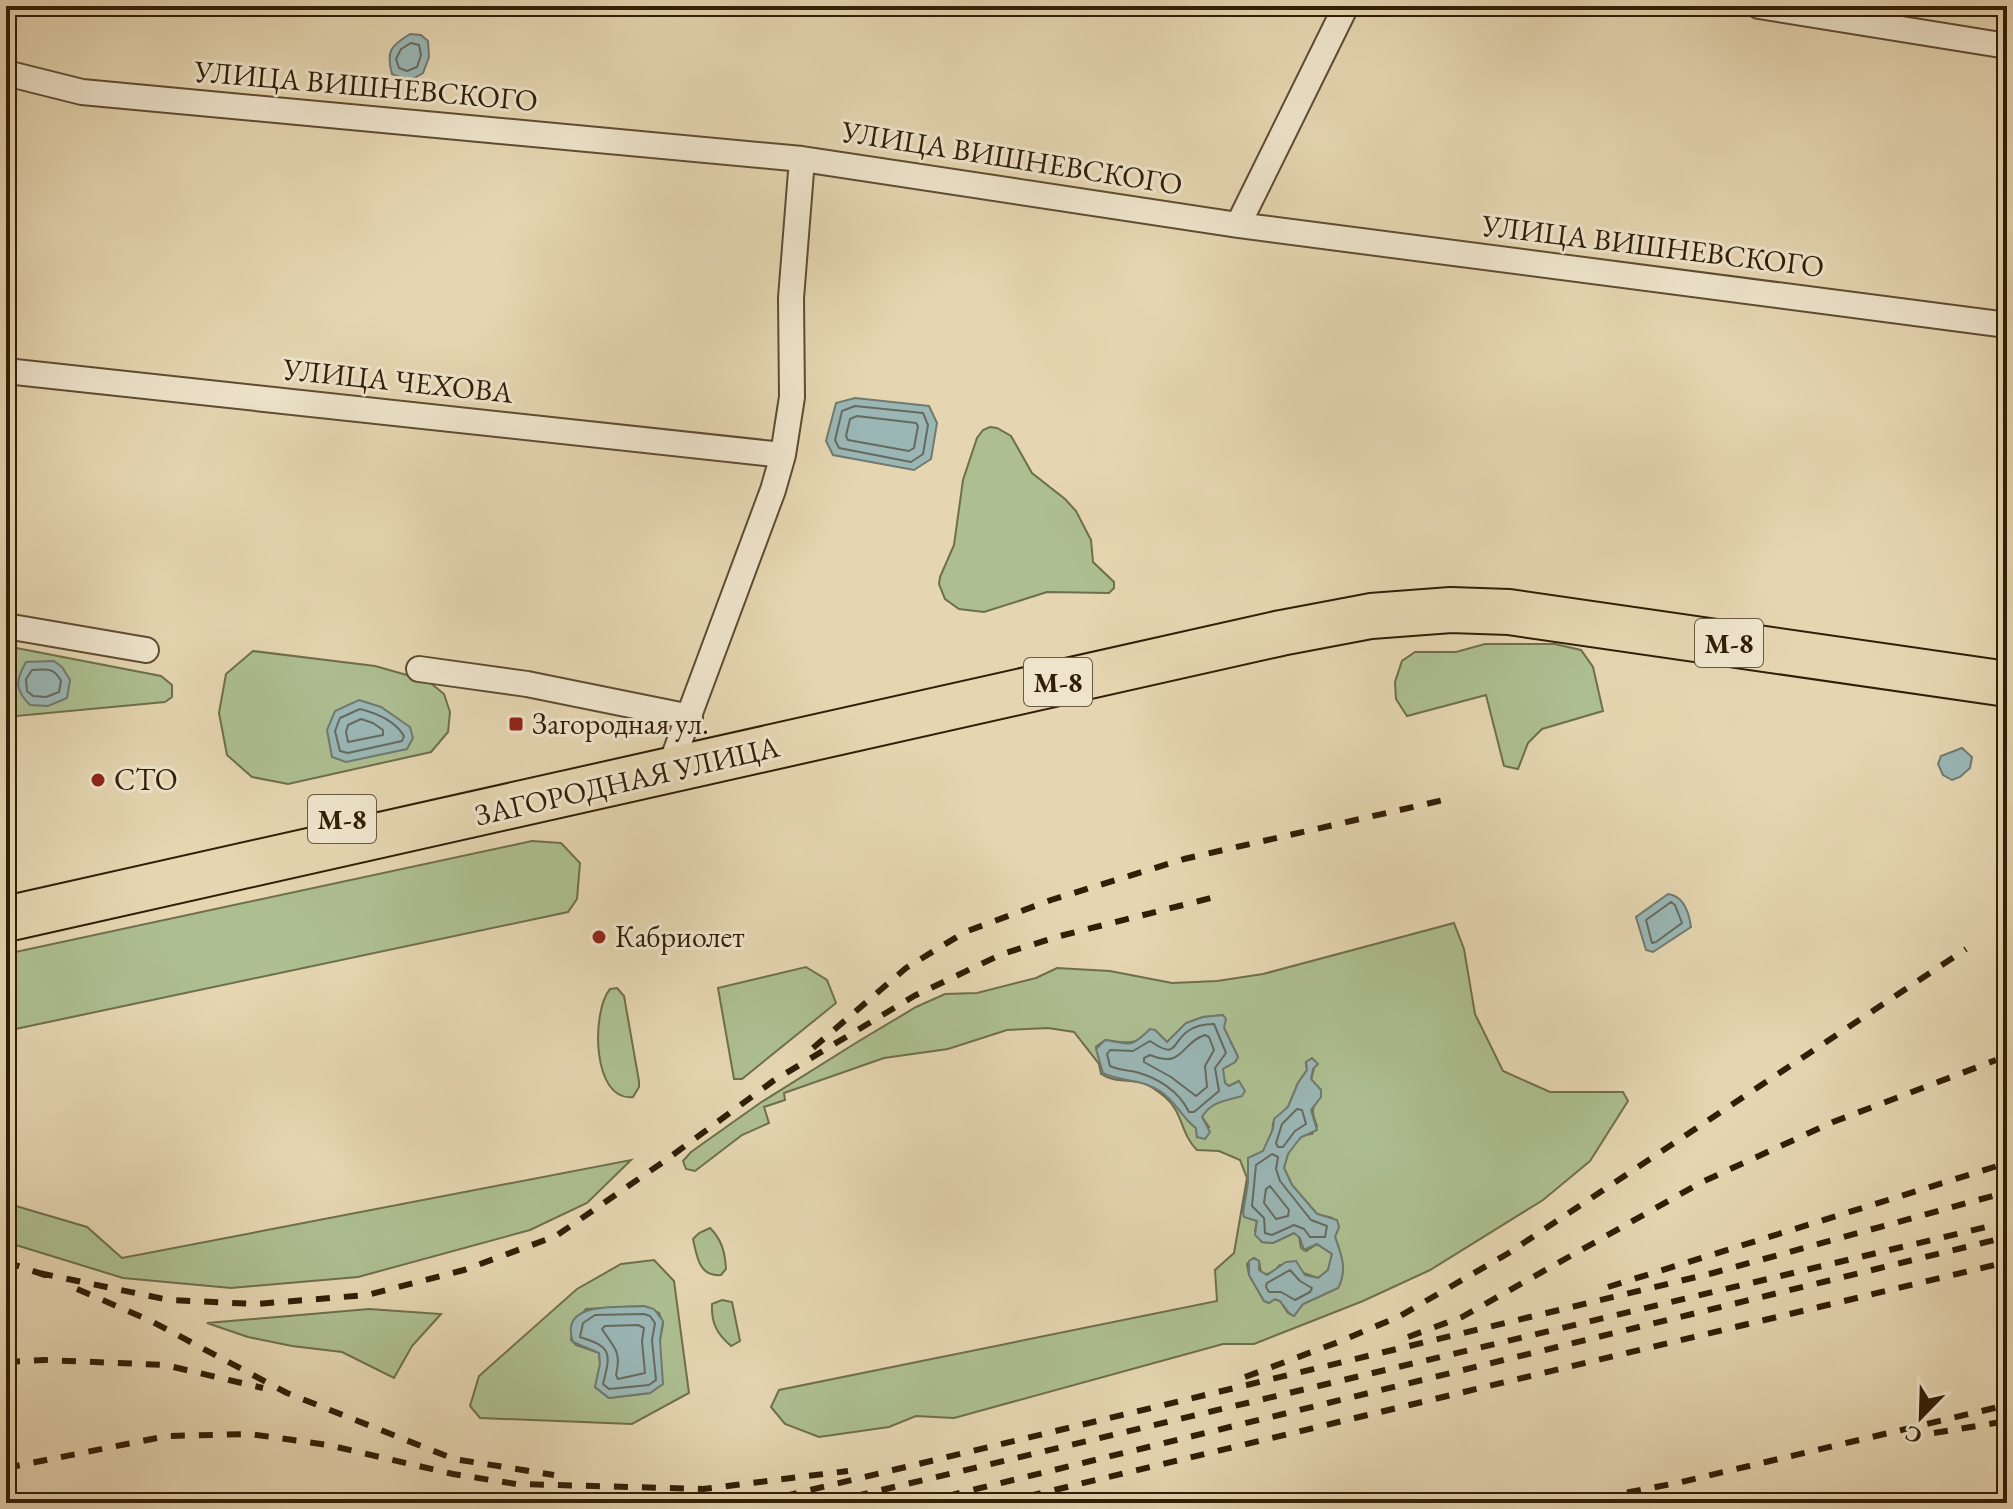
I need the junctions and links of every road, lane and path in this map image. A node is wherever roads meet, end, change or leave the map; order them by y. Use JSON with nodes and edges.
{"nodes":[{"id":1,"x":1346,"y":6,"type":"edge"},
{"id":2,"x":1759,"y":6,"type":"edge"},
{"id":3,"x":2007,"y":46,"type":"edge"},
{"id":4,"x":6,"y":73,"type":"edge"},
{"id":5,"x":802,"y":159,"type":"junction"},
{"id":6,"x":1238,"y":225,"type":"junction"},
{"id":7,"x":2007,"y":325,"type":"edge"},
{"id":8,"x":6,"y":371,"type":"edge"},
{"id":9,"x":783,"y":455,"type":"junction"},
{"id":10,"x":6,"y":626,"type":"edge"},
{"id":11,"x":146,"y":650,"type":"dead end"},
{"id":12,"x":2007,"y":659,"type":"edge"},
{"id":13,"x":419,"y":669,"type":"dead end"},
{"id":14,"x":2007,"y":684,"type":"edge"},
{"id":15,"x":679,"y":745,"type":"junction"},
{"id":16,"x":6,"y":894,"type":"edge"},
{"id":17,"x":6,"y":919,"type":"edge"}],
"edges":[{"from":1,"to":6,"type":"street"},
{"from":2,"to":3,"type":"street"},
{"from":4,"to":5,"type":"street","name":"УЛИЦА ВИШНЕВСКОГО"},
{"from":5,"to":6,"type":"street","name":"УЛИЦА ВИШНЕВСКОГО"},
{"from":5,"to":9,"type":"street"},
{"from":6,"to":7,"type":"street","name":"УЛИЦА ВИШНЕВСКОГО"},
{"from":8,"to":9,"type":"street","name":"УЛИЦА ЧЕХОВА"},
{"from":9,"to":15,"type":"street"},
{"from":10,"to":11,"type":"street"},
{"from":12,"to":15,"type":"highway","name":"ЗАГОРОДНАЯ УЛИЦА","number":"М-8"},
{"from":13,"to":15,"type":"street"},
{"from":14,"to":15,"type":"highway","name":"ЗАГОРОДНАЯ УЛИЦА","number":"М-8"},
{"from":15,"to":16,"type":"highway","name":"ЗАГОРОДНАЯ УЛИЦА","number":"М-8"},
{"from":15,"to":17,"type":"highway","name":"ЗАГОРОДНАЯ УЛИЦА","number":"М-8"}]}
